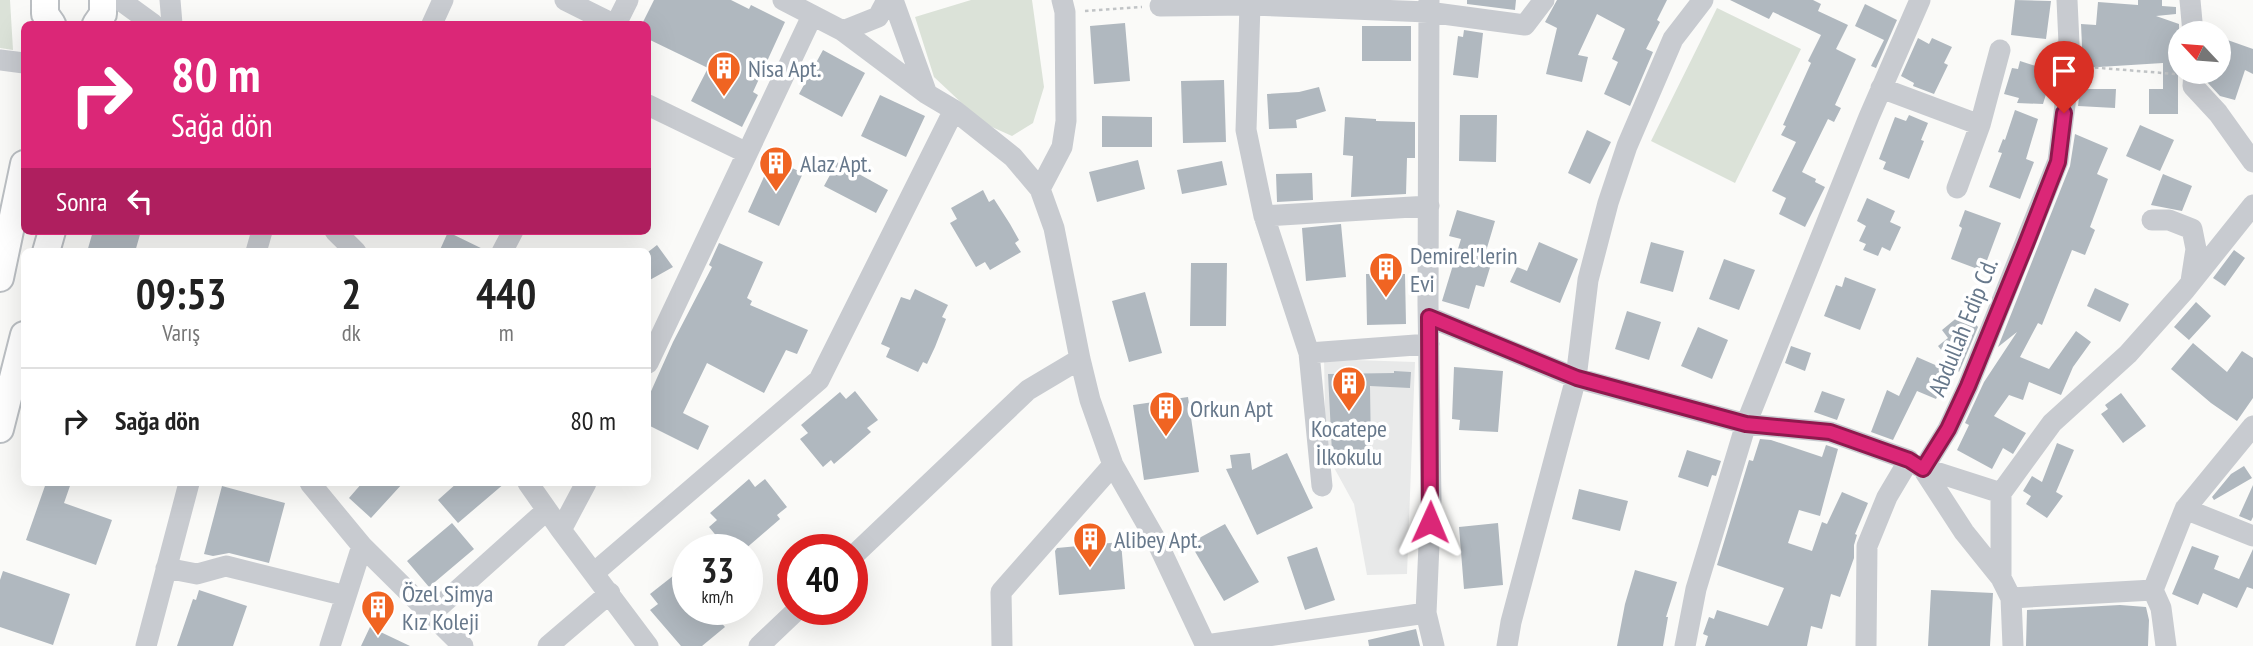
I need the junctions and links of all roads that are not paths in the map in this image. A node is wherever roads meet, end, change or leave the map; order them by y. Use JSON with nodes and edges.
{"nodes":[{"id":1,"x":170,"y":0,"type":"edge"},
{"id":2,"x":443,"y":0,"type":"edge"},
{"id":3,"x":565,"y":0,"type":"edge"},
{"id":4,"x":628,"y":0,"type":"edge"},
{"id":5,"x":783,"y":0,"type":"edge"},
{"id":6,"x":887,"y":0,"type":"edge"},
{"id":7,"x":893,"y":0,"type":"edge"},
{"id":8,"x":1544,"y":0,"type":"edge"},
{"id":9,"x":1703,"y":0,"type":"edge"},
{"id":10,"x":1920,"y":0,"type":"edge"},
{"id":11,"x":2067,"y":0,"type":"edge"},
{"id":12,"x":2190,"y":0,"type":"edge"},
{"id":13,"x":135,"y":3,"type":"edge"},
{"id":14,"x":1250,"y":3,"type":"edge"},
{"id":15,"x":1063,"y":6,"type":"edge"},
{"id":16,"x":1160,"y":6,"type":"road end"},
{"id":17,"x":1429,"y":6,"type":"edge"},
{"id":18,"x":812,"y":16,"type":"junction"},
{"id":19,"x":150,"y":21,"type":"edge"},
{"id":20,"x":172,"y":21,"type":"edge"},
{"id":21,"x":433,"y":21,"type":"edge"},
{"id":22,"x":609,"y":21,"type":"edge"},
{"id":23,"x":617,"y":21,"type":"edge"},
{"id":24,"x":2192,"y":21,"type":"edge"},
{"id":25,"x":843,"y":31,"type":"junction"},
{"id":26,"x":2000,"y":50,"type":"dead end"},
{"id":27,"x":0,"y":60,"type":"edge"},
{"id":28,"x":21,"y":63,"type":"edge"},
{"id":29,"x":2193,"y":84,"type":"edge"},
{"id":30,"x":1881,"y":88,"type":"junction"},
{"id":31,"x":928,"y":94,"type":"junction"},
{"id":32,"x":651,"y":106,"type":"edge"},
{"id":33,"x":954,"y":110,"type":"junction"},
{"id":34,"x":1980,"y":125,"type":"junction"},
{"id":35,"x":747,"y":153,"type":"junction"},
{"id":36,"x":2253,"y":162,"type":"edge"},
{"id":37,"x":21,"y":169,"type":"edge"},
{"id":38,"x":10,"y":188,"type":"edge"},
{"id":39,"x":1957,"y":188,"type":"dead end"},
{"id":40,"x":1041,"y":189,"type":"junction"},
{"id":41,"x":2253,"y":205,"type":"edge"},
{"id":42,"x":1429,"y":206,"type":"junction"},
{"id":43,"x":1264,"y":216,"type":"junction"},
{"id":44,"x":2152,"y":220,"type":"dead end"},
{"id":45,"x":339,"y":235,"type":"edge"},
{"id":46,"x":352,"y":248,"type":"edge"},
{"id":47,"x":0,"y":278,"type":"edge"},
{"id":48,"x":2191,"y":284,"type":"junction"},
{"id":49,"x":1429,"y":317,"type":"junction"},
{"id":50,"x":1429,"y":344,"type":"junction"},
{"id":51,"x":1309,"y":353,"type":"junction"},
{"id":52,"x":651,"y":357,"type":"edge"},
{"id":53,"x":1080,"y":359,"type":"junction"},
{"id":54,"x":21,"y":363,"type":"edge"},
{"id":55,"x":1577,"y":378,"type":"junction"},
{"id":56,"x":19,"y":381,"type":"edge"},
{"id":57,"x":1746,"y":424,"type":"junction"},
{"id":58,"x":2253,"y":426,"type":"edge"},
{"id":59,"x":0,"y":429,"type":"edge"},
{"id":60,"x":1916,"y":464,"type":"junction"},
{"id":61,"x":1113,"y":465,"type":"junction"},
{"id":62,"x":188,"y":486,"type":"edge"},
{"id":63,"x":312,"y":486,"type":"edge"},
{"id":64,"x":530,"y":486,"type":"edge"},
{"id":65,"x":584,"y":486,"type":"edge"},
{"id":66,"x":1322,"y":486,"type":"dead end"},
{"id":67,"x":2001,"y":493,"type":"junction"},
{"id":68,"x":2185,"y":509,"type":"junction"},
{"id":69,"x":547,"y":510,"type":"junction"},
{"id":70,"x":561,"y":530,"type":"junction"},
{"id":71,"x":2253,"y":536,"type":"edge"},
{"id":72,"x":868,"y":542,"type":"edge"},
{"id":73,"x":362,"y":546,"type":"junction"},
{"id":74,"x":166,"y":568,"type":"junction"},
{"id":75,"x":594,"y":572,"type":"junction"},
{"id":76,"x":2001,"y":578,"type":"junction"},
{"id":77,"x":2153,"y":590,"type":"junction"},
{"id":78,"x":610,"y":593,"type":"junction"},
{"id":79,"x":346,"y":596,"type":"junction"},
{"id":80,"x":1867,"y":596,"type":"junction"},
{"id":81,"x":2011,"y":598,"type":"junction"},
{"id":82,"x":1426,"y":613,"type":"junction"},
{"id":83,"x":431,"y":614,"type":"junction"},
{"id":84,"x":781,"y":625,"type":"edge"},
{"id":85,"x":146,"y":646,"type":"edge"},
{"id":86,"x":330,"y":646,"type":"edge"},
{"id":87,"x":463,"y":646,"type":"edge"},
{"id":88,"x":548,"y":646,"type":"edge"},
{"id":89,"x":648,"y":646,"type":"edge"},
{"id":90,"x":759,"y":646,"type":"edge"},
{"id":91,"x":1002,"y":646,"type":"edge"},
{"id":92,"x":1206,"y":646,"type":"edge"},
{"id":93,"x":1434,"y":646,"type":"edge"},
{"id":94,"x":1507,"y":646,"type":"edge"},
{"id":95,"x":1685,"y":646,"type":"edge"},
{"id":96,"x":1849,"y":646,"type":"edge"},
{"id":97,"x":1866,"y":646,"type":"edge"},
{"id":98,"x":2013,"y":646,"type":"edge"},
{"id":99,"x":2165,"y":646,"type":"edge"}],
"edges":[{"from":1,"to":20,"type":"street"},
{"from":2,"to":21,"type":"street"},
{"from":3,"to":22,"type":"street"},
{"from":4,"to":23,"type":"street"},
{"from":5,"to":18,"type":"street"},
{"from":6,"to":25,"type":"street"},
{"from":7,"to":31,"type":"street"},
{"from":8,"to":17,"type":"street"},
{"from":9,"to":55,"type":"street"},
{"from":10,"to":30,"type":"street"},
{"from":11,"to":60,"type":"street","name":"Abdullah Edip Cd."},
{"from":12,"to":24,"type":"street"},
{"from":13,"to":19,"type":"street"},
{"from":14,"to":16,"type":"street"},
{"from":14,"to":17,"type":"street"},
{"from":14,"to":43,"type":"street"},
{"from":15,"to":40,"type":"street"},
{"from":17,"to":42,"type":"street"},
{"from":18,"to":25,"type":"street"},
{"from":18,"to":35,"type":"street"},
{"from":25,"to":31,"type":"street"},
{"from":26,"to":34,"type":"street"},
{"from":27,"to":28,"type":"street"},
{"from":29,"to":36,"type":"street"},
{"from":30,"to":34,"type":"street"},
{"from":30,"to":57,"type":"street"},
{"from":31,"to":33,"type":"street"},
{"from":32,"to":35,"type":"street"},
{"from":33,"to":40,"type":"street"},
{"from":33,"to":75,"type":"street"},
{"from":34,"to":39,"type":"street"},
{"from":35,"to":52,"type":"street"},
{"from":37,"to":38,"type":"main road"},
{"from":38,"to":47,"type":"main road"},
{"from":40,"to":53,"type":"street"},
{"from":41,"to":48,"type":"street"},
{"from":42,"to":43,"type":"street"},
{"from":42,"to":49,"type":"street"},
{"from":43,"to":51,"type":"street"},
{"from":44,"to":48,"type":"street"},
{"from":45,"to":46,"type":"street"},
{"from":48,"to":67,"type":"street"},
{"from":49,"to":50,"type":"street"},
{"from":49,"to":55,"type":"street"},
{"from":50,"to":51,"type":"street"},
{"from":50,"to":82,"type":"street"},
{"from":51,"to":66,"type":"street"},
{"from":53,"to":61,"type":"street"},
{"from":53,"to":72,"type":"street"},
{"from":54,"to":56,"type":"main road"},
{"from":55,"to":57,"type":"street"},
{"from":55,"to":94,"type":"street"},
{"from":56,"to":59,"type":"main road"},
{"from":57,"to":60,"type":"street"},
{"from":57,"to":95,"type":"street"},
{"from":58,"to":68,"type":"street"},
{"from":60,"to":67,"type":"street"},
{"from":60,"to":76,"type":"street"},
{"from":60,"to":80,"type":"street","name":"Abdullah Edip Cd."},
{"from":61,"to":91,"type":"street"},
{"from":61,"to":92,"type":"street"},
{"from":62,"to":74,"type":"street"},
{"from":63,"to":73,"type":"street"},
{"from":64,"to":69,"type":"street"},
{"from":65,"to":70,"type":"street"},
{"from":67,"to":76,"type":"street"},
{"from":68,"to":71,"type":"street"},
{"from":68,"to":77,"type":"street"},
{"from":69,"to":70,"type":"street"},
{"from":69,"to":83,"type":"street"},
{"from":70,"to":75,"type":"street"},
{"from":73,"to":79,"type":"street"},
{"from":73,"to":83,"type":"street"},
{"from":74,"to":79,"type":"street"},
{"from":74,"to":85,"type":"street"},
{"from":75,"to":78,"type":"street"},
{"from":76,"to":81,"type":"street"},
{"from":77,"to":81,"type":"street"},
{"from":77,"to":99,"type":"street"},
{"from":78,"to":88,"type":"street"},
{"from":78,"to":89,"type":"street"},
{"from":79,"to":86,"type":"street"},
{"from":80,"to":96,"type":"street"},
{"from":80,"to":97,"type":"street","name":"Abdullah Edip Cd."},
{"from":81,"to":98,"type":"street"},
{"from":82,"to":92,"type":"street"},
{"from":82,"to":93,"type":"street"},
{"from":83,"to":87,"type":"street"},
{"from":84,"to":90,"type":"street"}]}
